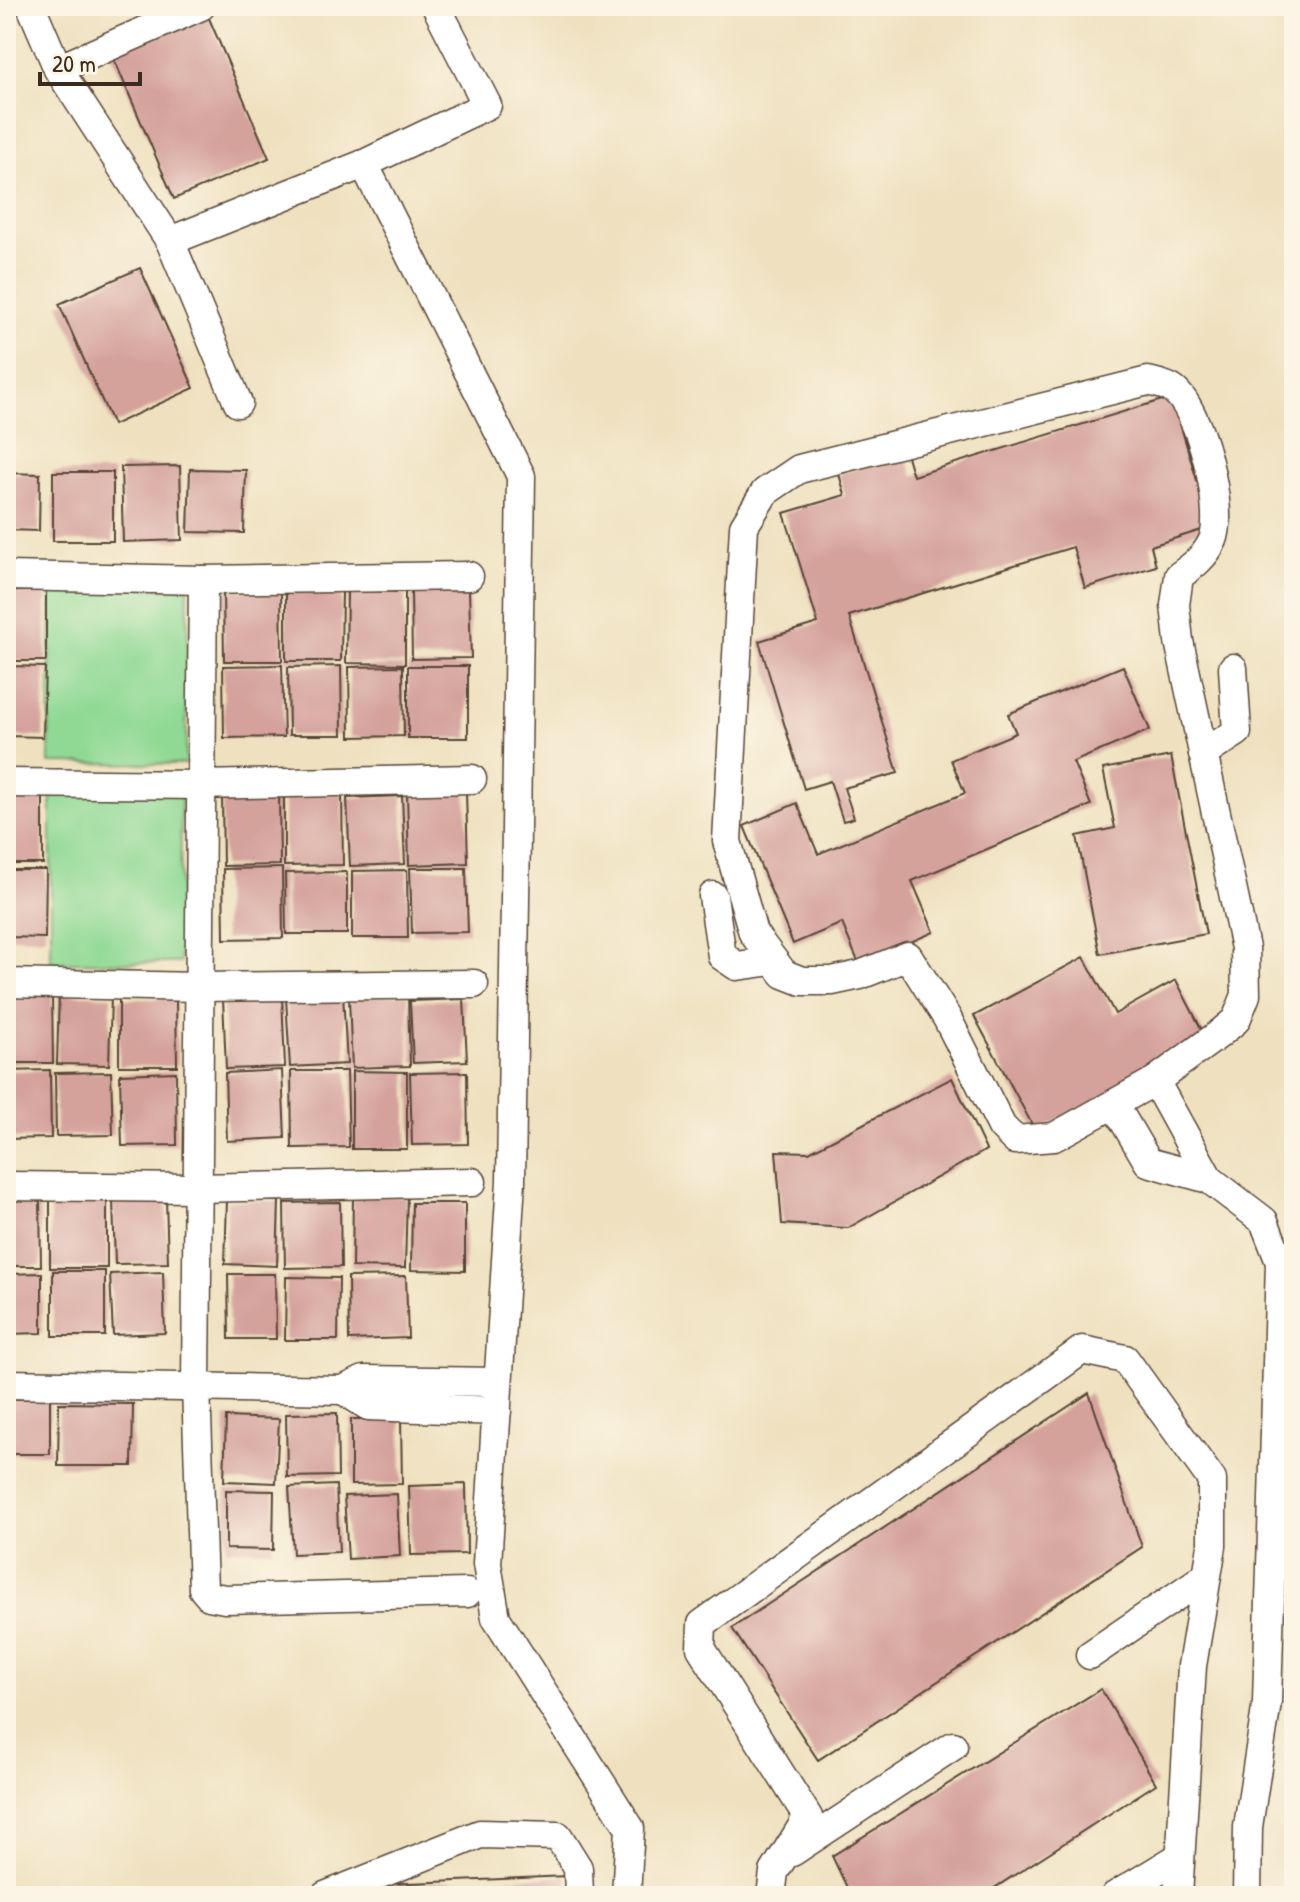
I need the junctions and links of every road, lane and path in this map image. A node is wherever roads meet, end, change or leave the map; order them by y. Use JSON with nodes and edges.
{"nodes":[{"id":1,"x":31,"y":6,"type":"edge"},
{"id":2,"x":201,"y":6,"type":"edge"},
{"id":3,"x":436,"y":6,"type":"edge"},
{"id":4,"x":58,"y":69,"type":"junction"},
{"id":5,"x":364,"y":164,"type":"junction"},
{"id":6,"x":170,"y":241,"type":"junction"},
{"id":7,"x":238,"y":403,"type":"dead end"},
{"id":8,"x":6,"y":576,"type":"edge"},
{"id":9,"x":469,"y":576,"type":"dead end"},
{"id":10,"x":203,"y":580,"type":"junction"},
{"id":11,"x":1233,"y":668,"type":"dead end"},
{"id":12,"x":1203,"y":754,"type":"junction"},
{"id":13,"x":472,"y":779,"type":"dead end"},
{"id":14,"x":6,"y":783,"type":"edge"},
{"id":15,"x":201,"y":785,"type":"junction"},
{"id":16,"x":713,"y":896,"type":"dead end"},
{"id":17,"x":772,"y":961,"type":"junction"},
{"id":18,"x":6,"y":983,"type":"edge"},
{"id":19,"x":474,"y":984,"type":"dead end"},
{"id":20,"x":199,"y":987,"type":"junction"},
{"id":21,"x":1155,"y":1081,"type":"junction"},
{"id":22,"x":1114,"y":1104,"type":"junction"},
{"id":23,"x":1209,"y":1179,"type":"junction"},
{"id":24,"x":472,"y":1182,"type":"dead end"},
{"id":25,"x":6,"y":1186,"type":"edge"},
{"id":26,"x":197,"y":1188,"type":"junction"},
{"id":27,"x":498,"y":1382,"type":"junction"},
{"id":28,"x":6,"y":1384,"type":"edge"},
{"id":29,"x":196,"y":1386,"type":"junction"},
{"id":30,"x":343,"y":1390,"type":"junction"},
{"id":31,"x":497,"y":1411,"type":"junction"},
{"id":32,"x":1206,"y":1576,"type":"junction"},
{"id":33,"x":467,"y":1593,"type":"dead end"},
{"id":34,"x":1090,"y":1655,"type":"dead end"},
{"id":35,"x":953,"y":1746,"type":"dead end"},
{"id":36,"x":788,"y":1855,"type":"junction"},
{"id":37,"x":1179,"y":1857,"type":"junction"},
{"id":38,"x":325,"y":1896,"type":"edge"},
{"id":39,"x":579,"y":1896,"type":"edge"},
{"id":40,"x":626,"y":1896,"type":"edge"},
{"id":41,"x":771,"y":1896,"type":"edge"},
{"id":42,"x":1115,"y":1896,"type":"edge"},
{"id":43,"x":1178,"y":1896,"type":"edge"},
{"id":44,"x":1247,"y":1896,"type":"edge"}],
"edges":[{"from":1,"to":4,"type":"street"},
{"from":2,"to":4,"type":"street"},
{"from":3,"to":5,"type":"street"},
{"from":4,"to":6,"type":"street"},
{"from":5,"to":6,"type":"street"},
{"from":5,"to":27,"type":"street"},
{"from":6,"to":7,"type":"street"},
{"from":8,"to":10,"type":"street"},
{"from":9,"to":10,"type":"street"},
{"from":10,"to":15,"type":"street"},
{"from":11,"to":12,"type":"street"},
{"from":12,"to":17,"type":"street"},
{"from":12,"to":21,"type":"street"},
{"from":13,"to":15,"type":"street"},
{"from":14,"to":15,"type":"street"},
{"from":15,"to":20,"type":"street"},
{"from":16,"to":17,"type":"street"},
{"from":17,"to":22,"type":"street"},
{"from":18,"to":20,"type":"street"},
{"from":19,"to":20,"type":"street"},
{"from":20,"to":26,"type":"street"},
{"from":21,"to":22,"type":"street"},
{"from":21,"to":23,"type":"street"},
{"from":22,"to":23,"type":"street"},
{"from":23,"to":44,"type":"street"},
{"from":24,"to":26,"type":"street"},
{"from":25,"to":26,"type":"street"},
{"from":26,"to":29,"type":"street"},
{"from":27,"to":30,"type":"street"},
{"from":27,"to":31,"type":"street"},
{"from":28,"to":29,"type":"street"},
{"from":29,"to":30,"type":"street"},
{"from":29,"to":33,"type":"street"},
{"from":30,"to":31,"type":"street"},
{"from":31,"to":40,"type":"street"},
{"from":32,"to":34,"type":"street"},
{"from":32,"to":36,"type":"street"},
{"from":32,"to":37,"type":"street"},
{"from":35,"to":36,"type":"street"},
{"from":36,"to":41,"type":"street"},
{"from":37,"to":42,"type":"street"},
{"from":37,"to":43,"type":"street"},
{"from":38,"to":39,"type":"street"}]}
